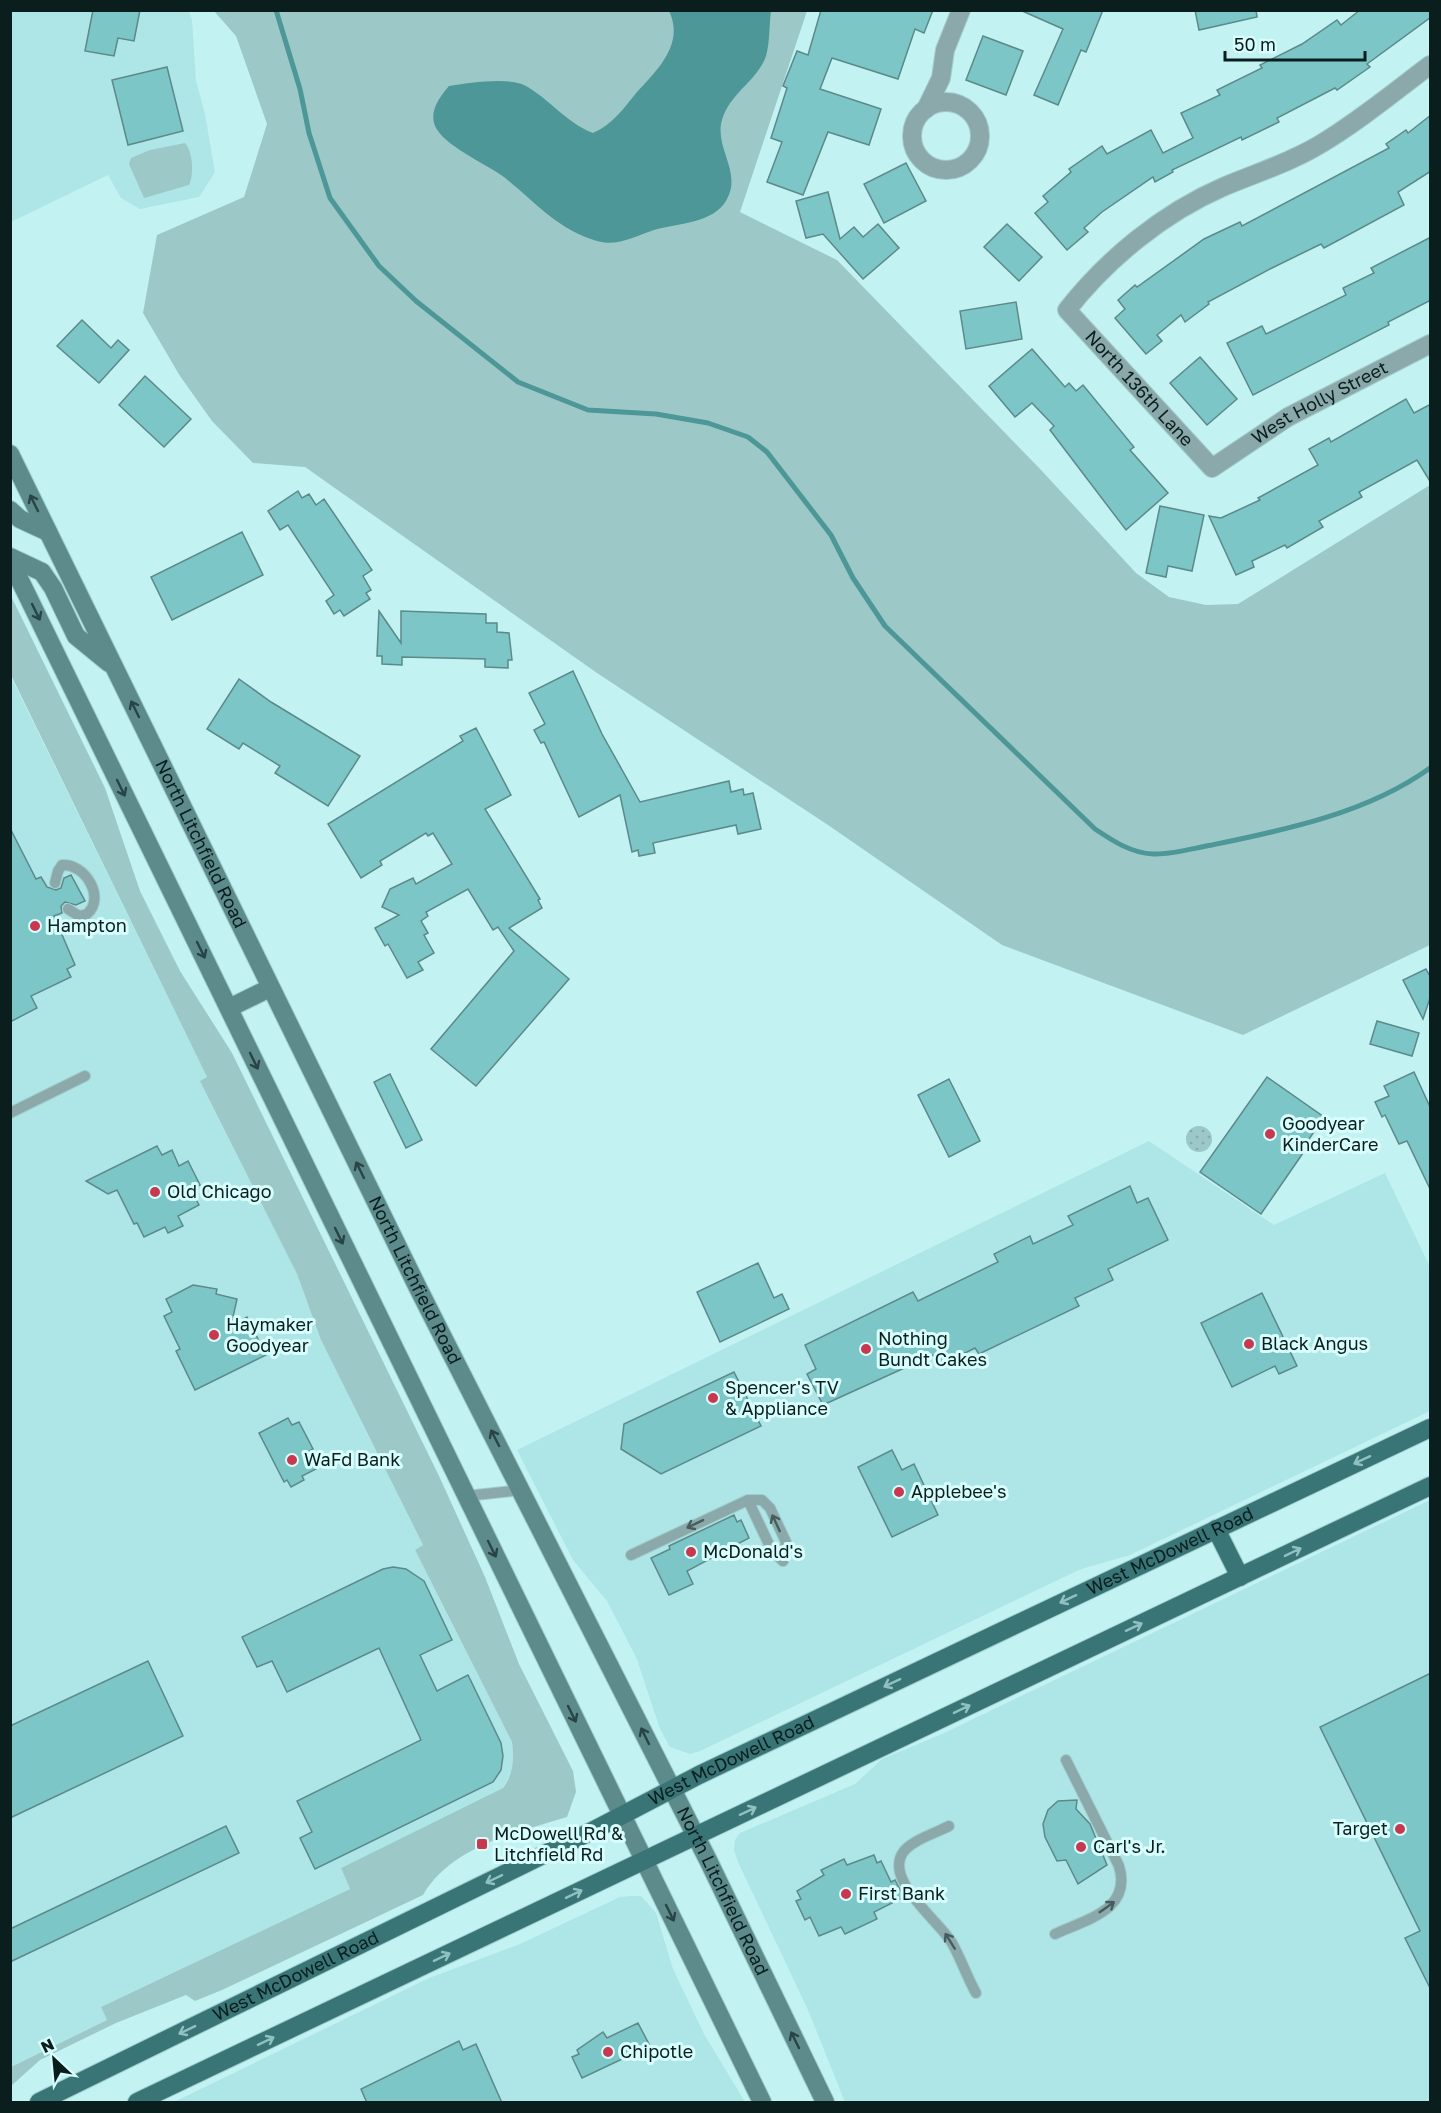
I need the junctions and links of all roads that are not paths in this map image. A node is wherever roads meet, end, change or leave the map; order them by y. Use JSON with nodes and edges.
{"nodes":[{"id":1,"x":961,"y":10,"type":"edge"},
{"id":2,"x":1431,"y":65,"type":"edge"},
{"id":3,"x":941,"y":78,"type":"junction"},
{"id":4,"x":960,"y":105,"type":"junction"},
{"id":5,"x":926,"y":109,"type":"junction"},
{"id":6,"x":1431,"y":344,"type":"edge"},
{"id":7,"x":10,"y":454,"type":"edge"},
{"id":8,"x":1212,"y":468,"type":"joint"},
{"id":9,"x":10,"y":510,"type":"edge"},
{"id":10,"x":48,"y":532,"type":"junction"},
{"id":11,"x":10,"y":558,"type":"edge"},
{"id":12,"x":116,"y":668,"type":"junction"},
{"id":13,"x":55,"y":883,"type":"dead end"},
{"id":14,"x":68,"y":909,"type":"dead end"},
{"id":15,"x":270,"y":988,"type":"junction"},
{"id":16,"x":229,"y":1008,"type":"junction"},
{"id":17,"x":85,"y":1076,"type":"dead end"},
{"id":18,"x":10,"y":1113,"type":"edge"},
{"id":19,"x":1431,"y":1428,"type":"edge"},
{"id":20,"x":1431,"y":1486,"type":"edge"},
{"id":21,"x":521,"y":1490,"type":"junction"},
{"id":22,"x":466,"y":1496,"type":"junction"},
{"id":23,"x":748,"y":1500,"type":"junction"},
{"id":24,"x":1216,"y":1529,"type":"junction"},
{"id":25,"x":631,"y":1555,"type":"dead end"},
{"id":26,"x":1240,"y":1577,"type":"junction"},
{"id":27,"x":1066,"y":1760,"type":"dead end"},
{"id":28,"x":671,"y":1788,"type":"junction"},
{"id":29,"x":621,"y":1814,"type":"junction"},
{"id":30,"x":949,"y":1826,"type":"dead end"},
{"id":31,"x":696,"y":1836,"type":"junction"},
{"id":32,"x":644,"y":1861,"type":"junction"},
{"id":33,"x":1055,"y":1934,"type":"dead end"},
{"id":34,"x":976,"y":1994,"type":"dead end"},
{"id":35,"x":39,"y":2103,"type":"edge"},
{"id":36,"x":137,"y":2103,"type":"edge"},
{"id":37,"x":762,"y":2103,"type":"edge"},
{"id":38,"x":825,"y":2103,"type":"edge"}],
"edges":[{"from":1,"to":3,"type":"street"},
{"from":2,"to":8,"type":"street","name":"North 136th Lane"},
{"from":3,"to":4,"type":"street"},
{"from":3,"to":5,"type":"street"},
{"from":4,"to":5,"type":"street"},
{"from":4,"to":5,"type":"street"},
{"from":6,"to":8,"type":"street","name":"West Holly Street"},
{"from":10,"to":7,"type":"main road","name":"North Litchfield Road","one_way":true},
{"from":9,"to":10,"type":"main road"},
{"from":10,"to":12,"type":"main road","name":"North Litchfield Road"},
{"from":11,"to":12,"type":"main road"},
{"from":11,"to":16,"type":"main road","one_way":true},
{"from":15,"to":12,"type":"main road","name":"North Litchfield Road","one_way":true},
{"from":13,"to":14,"type":"lane"},
{"from":15,"to":16,"type":"main road"},
{"from":21,"to":15,"type":"main road","name":"North Litchfield Road","one_way":true},
{"from":16,"to":22,"type":"main road","one_way":true},
{"from":17,"to":18,"type":"lane"},
{"from":19,"to":24,"type":"main road","name":"West McDowell Road","one_way":true},
{"from":26,"to":20,"type":"main road","one_way":true},
{"from":21,"to":22,"type":"lane"},
{"from":28,"to":21,"type":"main road","name":"North Litchfield Road","one_way":true},
{"from":22,"to":29,"type":"main road","one_way":true},
{"from":23,"to":23,"type":"lane","one_way":true},
{"from":23,"to":25,"type":"lane","one_way":true},
{"from":24,"to":26,"type":"main road"},
{"from":24,"to":28,"type":"main road","name":"West McDowell Road","one_way":true},
{"from":31,"to":26,"type":"main road","one_way":true},
{"from":33,"to":27,"type":"lane","one_way":true},
{"from":28,"to":29,"type":"main road","name":"West McDowell Road"},
{"from":28,"to":31,"type":"main road","name":"North Litchfield Road"},
{"from":29,"to":32,"type":"main road"},
{"from":29,"to":35,"type":"main road","name":"West McDowell Road","one_way":true},
{"from":34,"to":30,"type":"lane","one_way":true},
{"from":31,"to":32,"type":"main road"},
{"from":38,"to":31,"type":"main road","name":"North Litchfield Road","one_way":true},
{"from":36,"to":32,"type":"main road","one_way":true},
{"from":32,"to":37,"type":"main road","one_way":true}]}
